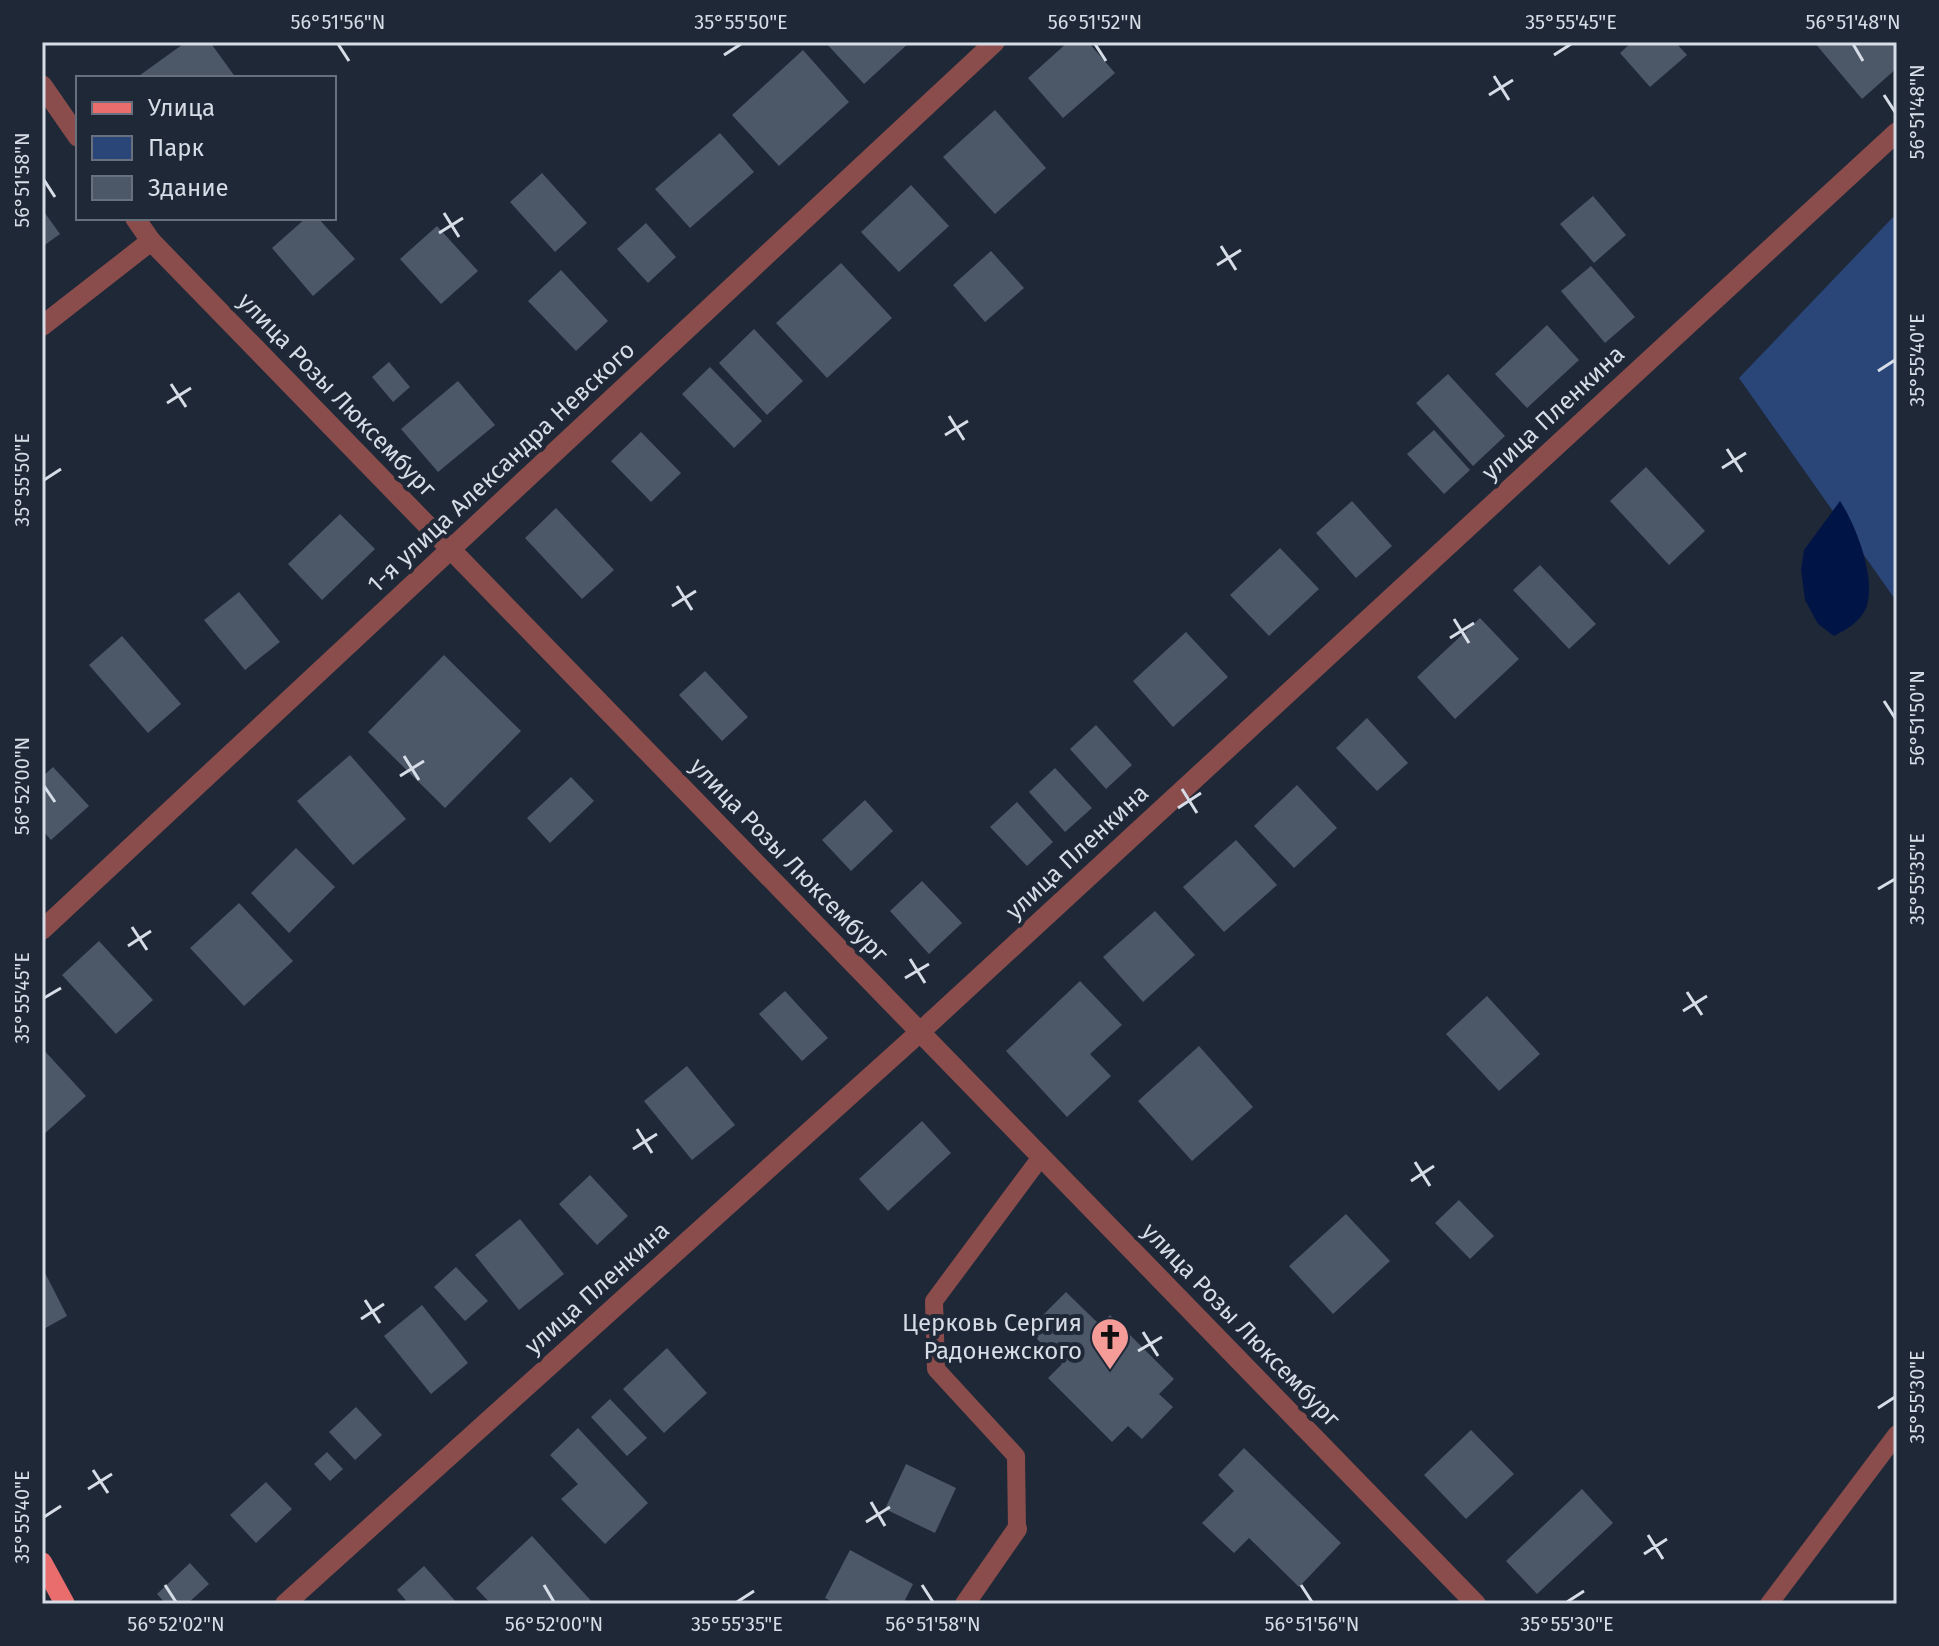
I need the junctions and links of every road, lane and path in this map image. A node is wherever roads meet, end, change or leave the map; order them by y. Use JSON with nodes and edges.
{"nodes":[{"id":1,"x":995,"y":42,"type":"edge"},
{"id":2,"x":42,"y":85,"type":"edge"},
{"id":3,"x":1897,"y":132,"type":"edge"},
{"id":4,"x":76,"y":134,"type":"edge"},
{"id":5,"x":136,"y":220,"type":"edge"},
{"id":6,"x":151,"y":241,"type":"junction"},
{"id":7,"x":42,"y":326,"type":"edge"},
{"id":8,"x":451,"y":549,"type":"junction"},
{"id":9,"x":42,"y":930,"type":"edge"},
{"id":10,"x":920,"y":1032,"type":"junction"},
{"id":11,"x":1041,"y":1157,"type":"junction"},
{"id":12,"x":1897,"y":1434,"type":"edge"},
{"id":13,"x":1017,"y":1529,"type":"joint"},
{"id":14,"x":42,"y":1562,"type":"edge"},
{"id":15,"x":65,"y":1604,"type":"edge"},
{"id":16,"x":285,"y":1604,"type":"edge"},
{"id":17,"x":965,"y":1604,"type":"edge"},
{"id":18,"x":1476,"y":1604,"type":"edge"},
{"id":19,"x":1769,"y":1604,"type":"edge"}],
"edges":[{"from":1,"to":8,"type":"street","name":"1-я улица Александра Невского"},
{"from":2,"to":4,"type":"street"},
{"from":3,"to":10,"type":"street","name":"улица Пленкина"},
{"from":5,"to":6,"type":"street","name":"улица Розы Люксембург"},
{"from":6,"to":7,"type":"street"},
{"from":6,"to":8,"type":"street","name":"улица Розы Люксембург"},
{"from":8,"to":9,"type":"street","name":"1-я улица Александра Невского"},
{"from":8,"to":10,"type":"street","name":"улица Розы Люксембург"},
{"from":10,"to":11,"type":"street","name":"улица Розы Люксембург"},
{"from":10,"to":16,"type":"street","name":"улица Пленкина"},
{"from":11,"to":13,"type":"lane"},
{"from":11,"to":18,"type":"street","name":"улица Розы Люксембург"},
{"from":12,"to":19,"type":"lane"},
{"from":13,"to":17,"type":"street"},
{"from":14,"to":15,"type":"main road"}]}
